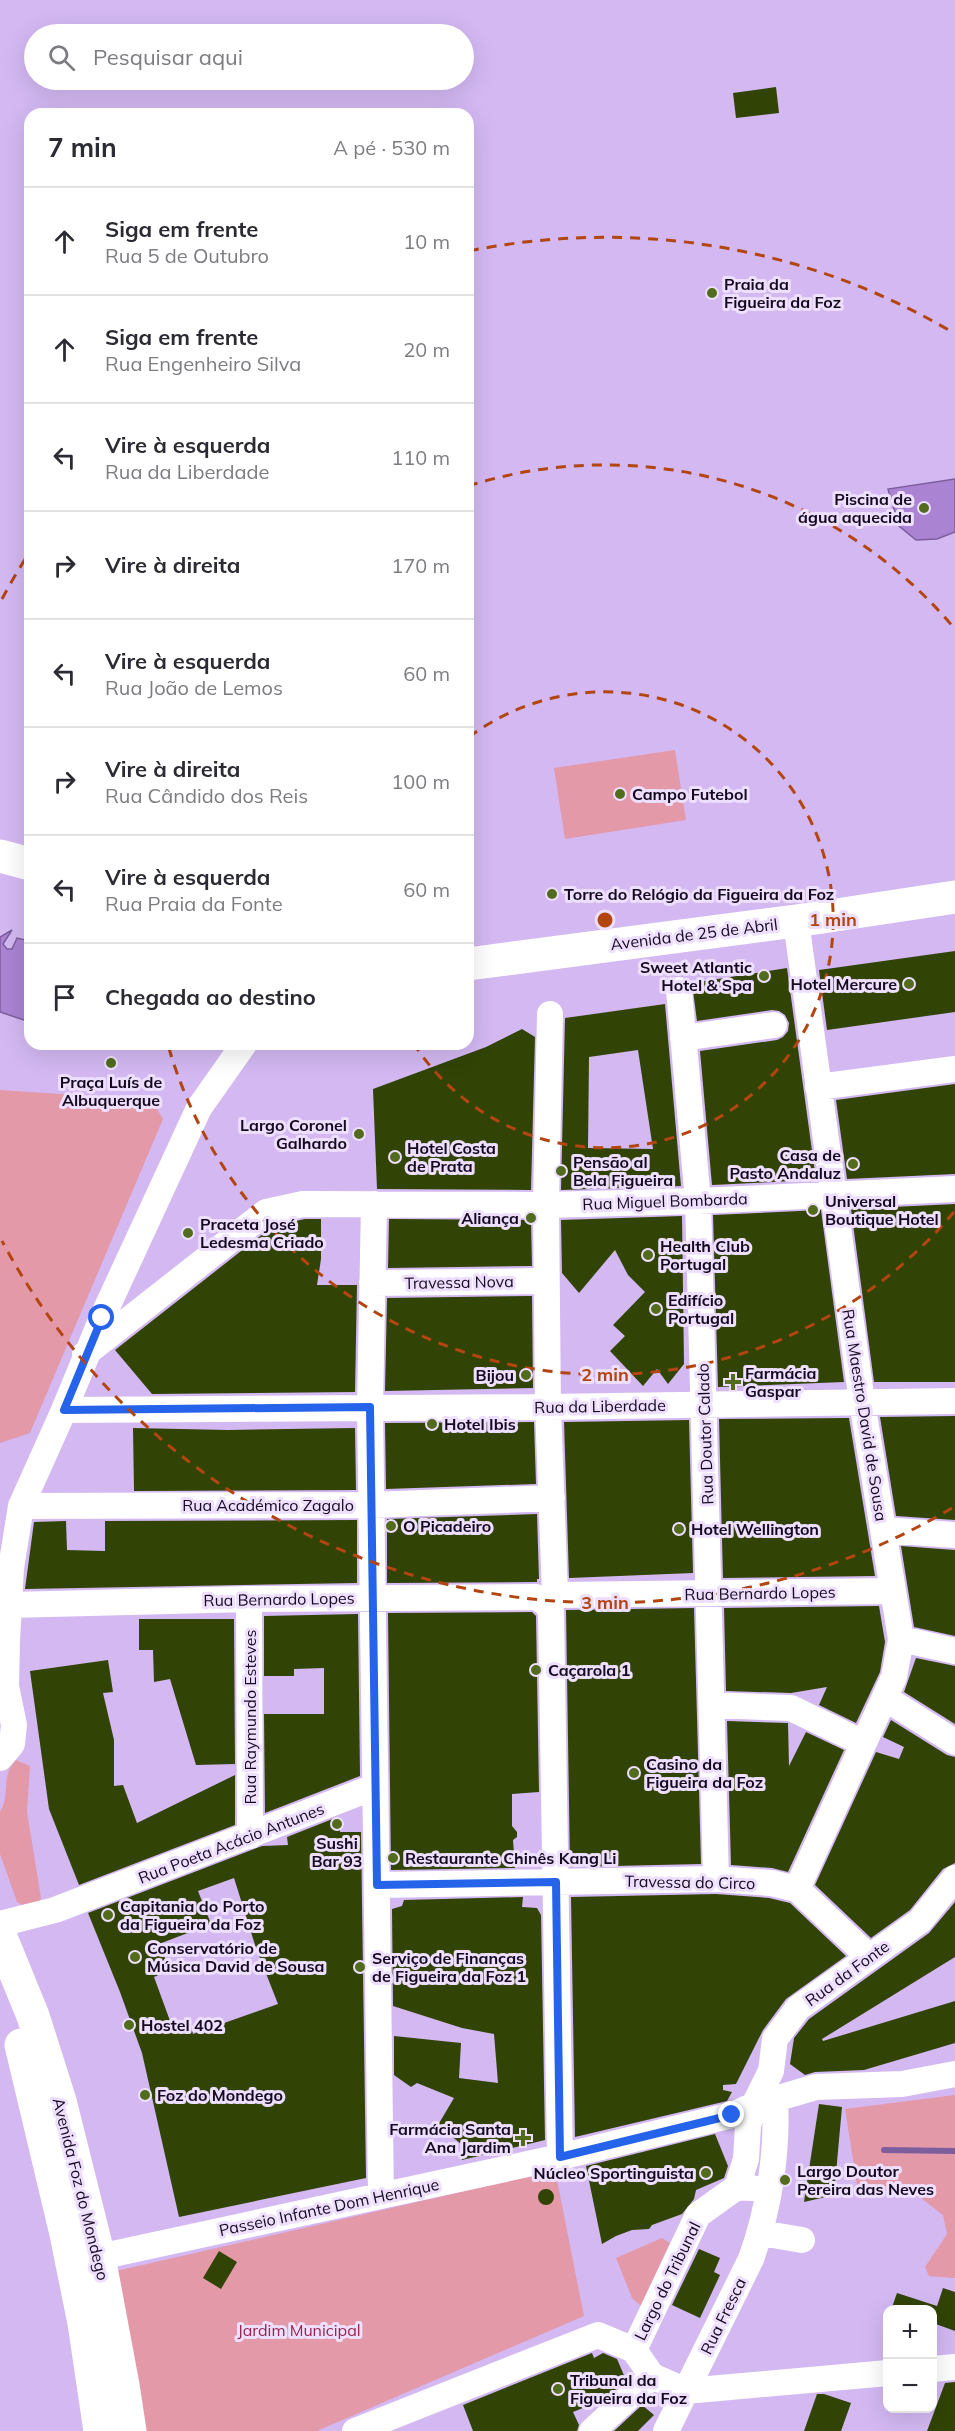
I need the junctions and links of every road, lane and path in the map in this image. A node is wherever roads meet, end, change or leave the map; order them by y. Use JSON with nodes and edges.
{"nodes":[{"id":1,"x":0,"y":856,"type":"edge"},
{"id":2,"x":24,"y":862,"type":"edge"},
{"id":3,"x":955,"y":897,"type":"edge"},
{"id":4,"x":796,"y":921,"type":"junction"},
{"id":5,"x":474,"y":963,"type":"edge"},
{"id":6,"x":679,"y":990,"type":"dead end"},
{"id":7,"x":549,"y":1014,"type":"dead end"},
{"id":8,"x":774,"y":1025,"type":"dead end"},
{"id":9,"x":683,"y":1038,"type":"junction"},
{"id":10,"x":240,"y":1050,"type":"edge"},
{"id":11,"x":955,"y":1069,"type":"edge"},
{"id":12,"x":818,"y":1086,"type":"junction"},
{"id":13,"x":955,"y":1189,"type":"edge"},
{"id":14,"x":833,"y":1196,"type":"junction"},
{"id":15,"x":698,"y":1201,"type":"junction"},
{"id":16,"x":374,"y":1203,"type":"junction"},
{"id":17,"x":546,"y":1205,"type":"junction"},
{"id":18,"x":546,"y":1281,"type":"junction"},
{"id":19,"x":372,"y":1283,"type":"junction"},
{"id":20,"x":86,"y":1354,"type":"junction"},
{"id":21,"x":955,"y":1401,"type":"edge"},
{"id":22,"x":862,"y":1402,"type":"junction"},
{"id":23,"x":704,"y":1404,"type":"junction"},
{"id":24,"x":370,"y":1407,"type":"junction"},
{"id":25,"x":548,"y":1407,"type":"junction"},
{"id":26,"x":64,"y":1410,"type":"junction"},
{"id":27,"x":552,"y":1498,"type":"junction"},
{"id":28,"x":372,"y":1505,"type":"junction"},
{"id":29,"x":21,"y":1506,"type":"junction"},
{"id":30,"x":883,"y":1530,"type":"junction"},
{"id":31,"x":955,"y":1535,"type":"edge"},
{"id":32,"x":893,"y":1591,"type":"junction"},
{"id":33,"x":709,"y":1593,"type":"junction"},
{"id":34,"x":373,"y":1598,"type":"junction"},
{"id":35,"x":249,"y":1599,"type":"junction"},
{"id":36,"x":550,"y":1599,"type":"junction"},
{"id":37,"x":10,"y":1605,"type":"junction"},
{"id":38,"x":901,"y":1639,"type":"junction"},
{"id":39,"x":955,"y":1651,"type":"edge"},
{"id":40,"x":885,"y":1698,"type":"junction"},
{"id":41,"x":712,"y":1705,"type":"junction"},
{"id":42,"x":955,"y":1742,"type":"edge"},
{"id":43,"x":863,"y":1743,"type":"junction"},
{"id":44,"x":0,"y":1758,"type":"edge"},
{"id":45,"x":374,"y":1787,"type":"junction"},
{"id":46,"x":250,"y":1836,"type":"junction"},
{"id":47,"x":955,"y":1878,"type":"edge"},
{"id":48,"x":716,"y":1879,"type":"junction"},
{"id":49,"x":556,"y":1882,"type":"junction"},
{"id":50,"x":377,"y":1885,"type":"junction"},
{"id":51,"x":797,"y":1888,"type":"junction"},
{"id":52,"x":2,"y":1938,"type":"edge"},
{"id":53,"x":868,"y":1956,"type":"junction"},
{"id":54,"x":955,"y":2074,"type":"edge"},
{"id":55,"x":765,"y":2102,"type":"junction"},
{"id":56,"x":560,"y":2157,"type":"junction"},
{"id":57,"x":737,"y":2187,"type":"junction"},
{"id":58,"x":381,"y":2196,"type":"junction"},
{"id":59,"x":768,"y":2197,"type":"junction"},
{"id":60,"x":761,"y":2233,"type":"junction"},
{"id":61,"x":802,"y":2240,"type":"dead end"},
{"id":62,"x":86,"y":2266,"type":"junction"},
{"id":63,"x":634,"y":2350,"type":"junction"},
{"id":64,"x":955,"y":2367,"type":"edge"},
{"id":65,"x":937,"y":2369,"type":"edge"},
{"id":66,"x":883,"y":2373,"type":"edge"},
{"id":67,"x":652,"y":2376,"type":"junction"},
{"id":68,"x":686,"y":2391,"type":"junction"},
{"id":69,"x":100,"y":2431,"type":"edge"},
{"id":70,"x":130,"y":2431,"type":"edge"},
{"id":71,"x":355,"y":2431,"type":"edge"},
{"id":72,"x":592,"y":2431,"type":"edge"},
{"id":73,"x":646,"y":2431,"type":"edge"},
{"id":74,"x":666,"y":2431,"type":"edge"}],
"edges":[{"from":1,"to":2,"type":"main road"},
{"from":3,"to":4,"type":"main road","name":"Avenida de 25 de Abril"},
{"from":4,"to":5,"type":"main road","name":"Avenida de 25 de Abril"},
{"from":4,"to":12,"type":"street","name":"Rua Maestro David de Sousa"},
{"from":6,"to":9,"type":"street","name":"Rua Doutor Calado"},
{"from":7,"to":17,"type":"street"},
{"from":8,"to":9,"type":"street"},
{"from":9,"to":15,"type":"street","name":"Rua Doutor Calado"},
{"from":10,"to":20,"type":"street"},
{"from":11,"to":12,"type":"street"},
{"from":12,"to":14,"type":"street","name":"Rua Maestro David de Sousa"},
{"from":13,"to":14,"type":"street","name":"Rua Miguel Bombarda"},
{"from":14,"to":15,"type":"street","name":"Rua Miguel Bombarda"},
{"from":14,"to":22,"type":"street","name":"Rua Maestro David de Sousa"},
{"from":15,"to":17,"type":"street","name":"Rua Miguel Bombarda"},
{"from":15,"to":23,"type":"street","name":"Rua Doutor Calado"},
{"from":16,"to":17,"type":"street","name":"Rua Miguel Bombarda"},
{"from":16,"to":19,"type":"street"},
{"from":16,"to":20,"type":"street","name":"Rua Miguel Bombarda"},
{"from":17,"to":18,"type":"street"},
{"from":18,"to":19,"type":"street","name":"Travessa Nova"},
{"from":18,"to":25,"type":"street"},
{"from":19,"to":24,"type":"street"},
{"from":20,"to":26,"type":"street"},
{"from":21,"to":22,"type":"street","name":"Rua da Liberdade"},
{"from":22,"to":23,"type":"street","name":"Rua da Liberdade"},
{"from":22,"to":30,"type":"street","name":"Rua Maestro David de Sousa"},
{"from":23,"to":25,"type":"street","name":"Rua da Liberdade"},
{"from":23,"to":33,"type":"street","name":"Rua Doutor Calado"},
{"from":24,"to":25,"type":"street","name":"Rua da Liberdade"},
{"from":24,"to":26,"type":"street","name":"Rua da Liberdade"},
{"from":24,"to":28,"type":"street"},
{"from":25,"to":27,"type":"street"},
{"from":26,"to":29,"type":"street"},
{"from":27,"to":28,"type":"street","name":"Rua Académico Zagalo"},
{"from":27,"to":36,"type":"street"},
{"from":28,"to":29,"type":"street","name":"Rua Académico Zagalo"},
{"from":28,"to":34,"type":"street"},
{"from":29,"to":37,"type":"street"},
{"from":30,"to":31,"type":"street"},
{"from":30,"to":32,"type":"street","name":"Rua Maestro David de Sousa"},
{"from":32,"to":33,"type":"street","name":"Rua Bernardo Lopes"},
{"from":32,"to":38,"type":"street","name":"Rua Maestro David de Sousa"},
{"from":33,"to":36,"type":"street","name":"Rua Bernardo Lopes"},
{"from":33,"to":41,"type":"street","name":"Rua Doutor Calado"},
{"from":34,"to":35,"type":"street","name":"Rua Bernardo Lopes"},
{"from":34,"to":36,"type":"street","name":"Rua Bernardo Lopes"},
{"from":34,"to":45,"type":"street"},
{"from":35,"to":37,"type":"street","name":"Rua Bernardo Lopes"},
{"from":35,"to":46,"type":"street","name":"Rua Raymundo Esteves"},
{"from":36,"to":49,"type":"street"},
{"from":37,"to":44,"type":"street"},
{"from":38,"to":39,"type":"street"},
{"from":38,"to":40,"type":"street","name":"Rua Maestro David de Sousa"},
{"from":40,"to":42,"type":"street"},
{"from":40,"to":43,"type":"street","name":"Rua Maestro David de Sousa"},
{"from":41,"to":43,"type":"street"},
{"from":41,"to":48,"type":"street","name":"Rua Doutor Calado"},
{"from":43,"to":51,"type":"street","name":"Rua Maestro David de Sousa"},
{"from":45,"to":46,"type":"street","name":"Rua Poeta Acácio Antunes"},
{"from":45,"to":50,"type":"street"},
{"from":46,"to":52,"type":"street","name":"Rua Poeta Acácio Antunes"},
{"from":47,"to":53,"type":"street","name":"Rua da Fonte"},
{"from":48,"to":49,"type":"street","name":"Travessa do Circo"},
{"from":48,"to":51,"type":"street","name":"Travessa do Circo"},
{"from":49,"to":50,"type":"street","name":"Travessa do Circo"},
{"from":49,"to":56,"type":"street"},
{"from":50,"to":58,"type":"street"},
{"from":51,"to":53,"type":"street"},
{"from":52,"to":62,"type":"main road","name":"Avenida Foz do Mondego"},
{"from":52,"to":62,"type":"main road","name":"Avenida Foz do Mondego"},
{"from":53,"to":55,"type":"street","name":"Rua da Fonte"},
{"from":54,"to":55,"type":"street","name":"Passeio Infante Dom Henrique"},
{"from":55,"to":56,"type":"street","name":"Passeio Infante Dom Henrique"},
{"from":55,"to":57,"type":"street","name":"Rua da Fonte"},
{"from":55,"to":59,"type":"street"},
{"from":56,"to":58,"type":"street","name":"Passeio Infante Dom Henrique"},
{"from":57,"to":59,"type":"street"},
{"from":57,"to":63,"type":"street","name":"Largo do Tribunal"},
{"from":58,"to":62,"type":"street","name":"Passeio Infante Dom Henrique"},
{"from":59,"to":60,"type":"street","name":"Rua Fresca"},
{"from":60,"to":61,"type":"street"},
{"from":60,"to":68,"type":"street","name":"Rua Fresca"},
{"from":62,"to":69,"type":"main road","name":"Avenida Foz do Mondego"},
{"from":62,"to":70,"type":"main road","name":"Avenida Foz do Mondego"},
{"from":63,"to":67,"type":"street","name":"Largo do Tribunal"},
{"from":63,"to":71,"type":"street"},
{"from":64,"to":65,"type":"street"},
{"from":66,"to":68,"type":"street"},
{"from":67,"to":68,"type":"street"},
{"from":67,"to":72,"type":"street"},
{"from":68,"to":73,"type":"street"},
{"from":68,"to":74,"type":"street","name":"Rua Fresca"}]}
